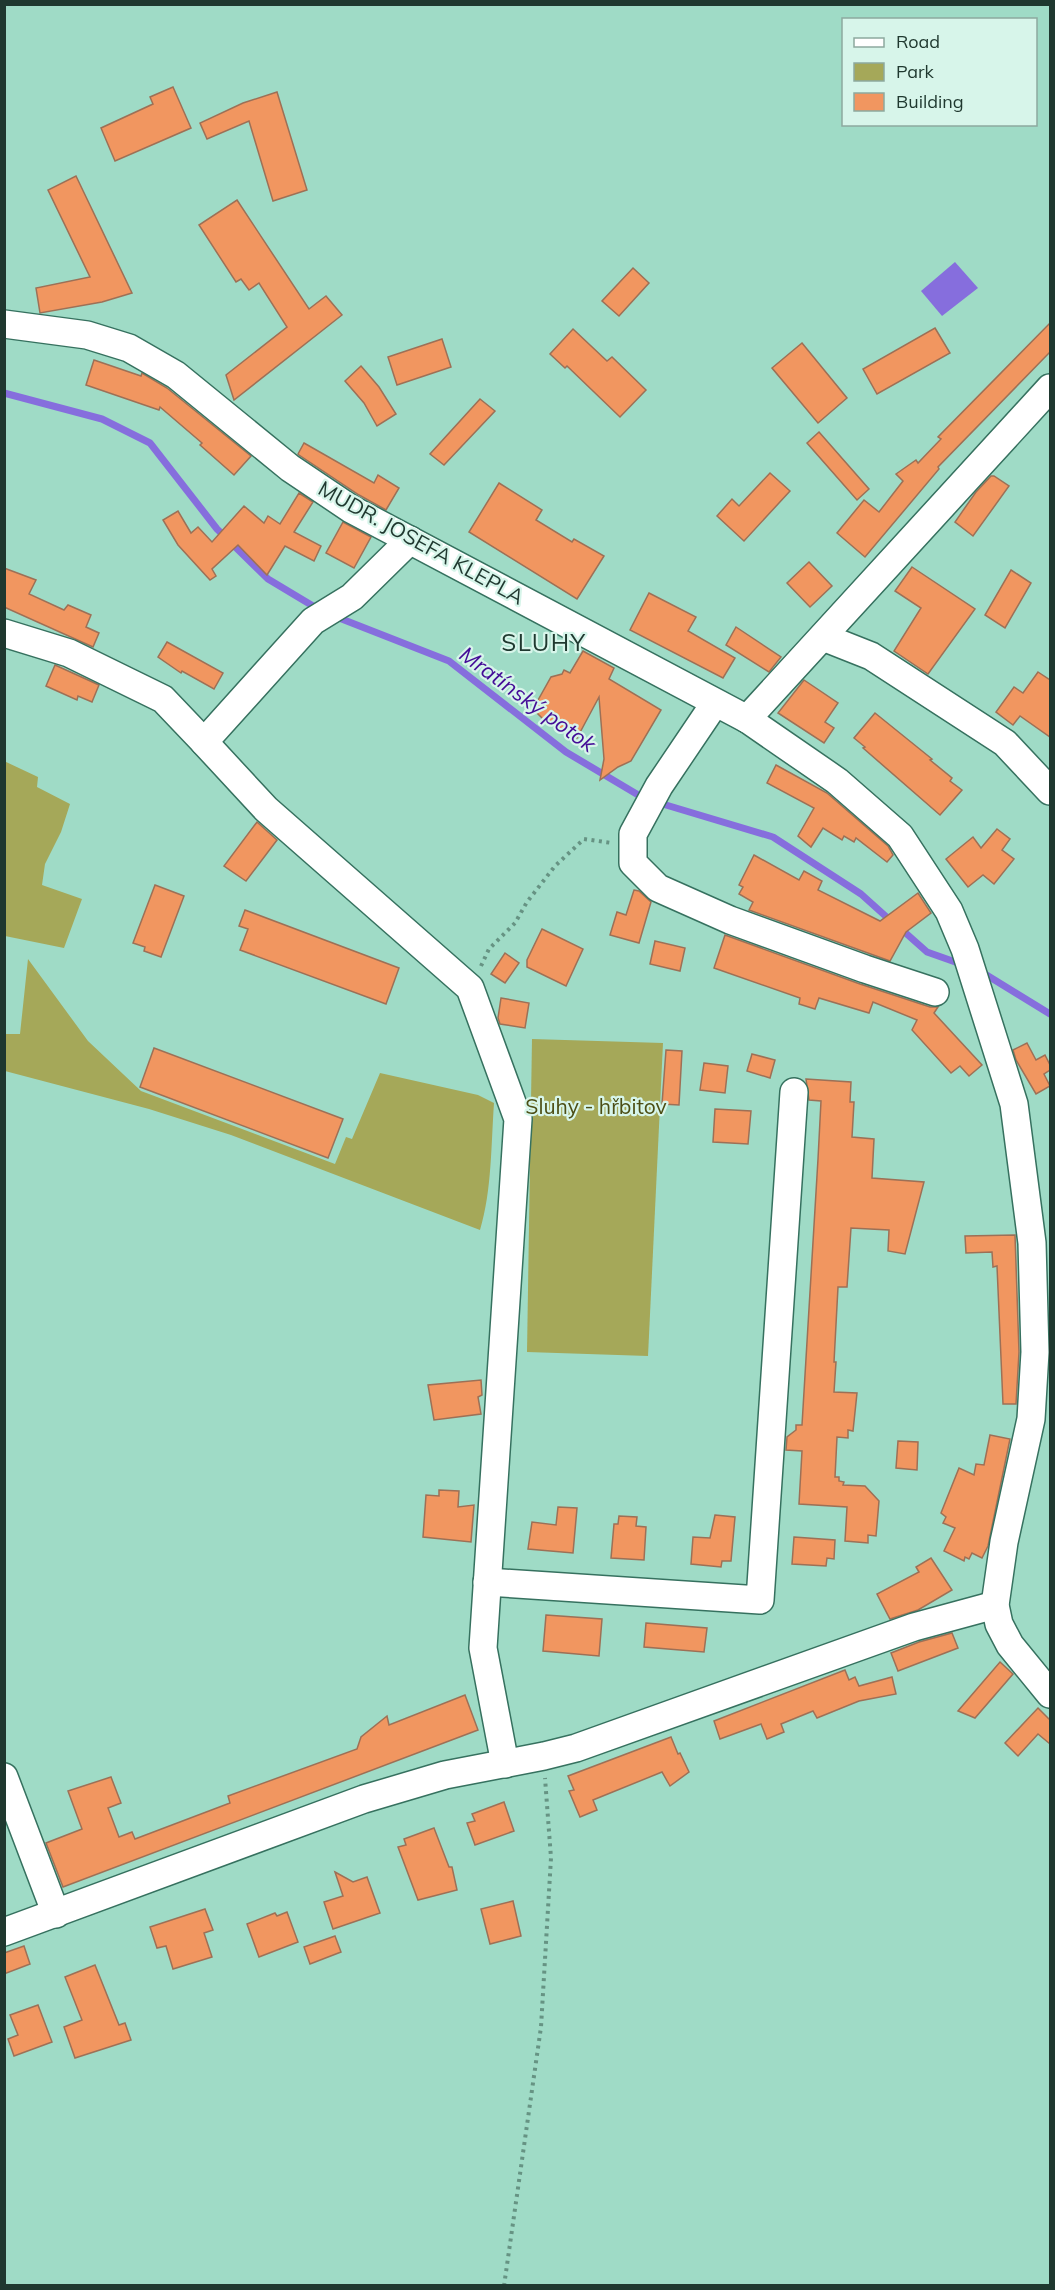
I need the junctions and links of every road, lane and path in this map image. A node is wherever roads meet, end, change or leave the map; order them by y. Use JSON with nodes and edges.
{"nodes":[{"id":1,"x":4,"y":324,"type":"edge"},
{"id":2,"x":1050,"y":388,"type":"edge"},
{"id":3,"x":410,"y":540,"type":"junction"},
{"id":4,"x":4,"y":633,"type":"edge"},
{"id":5,"x":823,"y":637,"type":"junction"},
{"id":6,"x":715,"y":702,"type":"junction"},
{"id":7,"x":747,"y":719,"type":"junction"},
{"id":8,"x":204,"y":742,"type":"junction"},
{"id":9,"x":1050,"y":791,"type":"edge"},
{"id":10,"x":633,"y":834,"type":"junction"},
{"id":11,"x":470,"y":988,"type":"junction"},
{"id":12,"x":935,"y":992,"type":"dead end"},
{"id":13,"x":794,"y":1092,"type":"dead end"},
{"id":14,"x":487,"y":1582,"type":"junction"},
{"id":15,"x":995,"y":1605,"type":"junction"},
{"id":16,"x":1050,"y":1694,"type":"edge"},
{"id":17,"x":544,"y":1756,"type":"junction"},
{"id":18,"x":506,"y":1764,"type":"junction"},
{"id":19,"x":4,"y":1778,"type":"edge"},
{"id":20,"x":56,"y":1914,"type":"junction"},
{"id":21,"x":4,"y":1932,"type":"edge"},
{"id":22,"x":504,"y":2286,"type":"edge"}],
"edges":[{"from":1,"to":3,"type":"street","name":"MUDR. JOSEFA KLEPLA"},
{"from":2,"to":5,"type":"street"},
{"from":3,"to":6,"type":"street","name":"MUDR. JOSEFA KLEPLA"},
{"from":3,"to":8,"type":"street"},
{"from":4,"to":8,"type":"street"},
{"from":5,"to":7,"type":"street"},
{"from":5,"to":9,"type":"street"},
{"from":6,"to":7,"type":"street","name":"MUDR. JOSEFA KLEPLA"},
{"from":6,"to":10,"type":"street"},
{"from":7,"to":15,"type":"street","name":"MUDR. JOSEFA KLEPLA"},
{"from":8,"to":11,"type":"street"},
{"from":10,"to":11,"type":"path"},
{"from":10,"to":12,"type":"street"},
{"from":11,"to":14,"type":"street"},
{"from":13,"to":14,"type":"street"},
{"from":14,"to":18,"type":"street"},
{"from":15,"to":16,"type":"street"},
{"from":15,"to":17,"type":"street"},
{"from":17,"to":18,"type":"street"},
{"from":17,"to":22,"type":"path"},
{"from":18,"to":20,"type":"street"},
{"from":19,"to":20,"type":"street"},
{"from":20,"to":21,"type":"street"}]}
